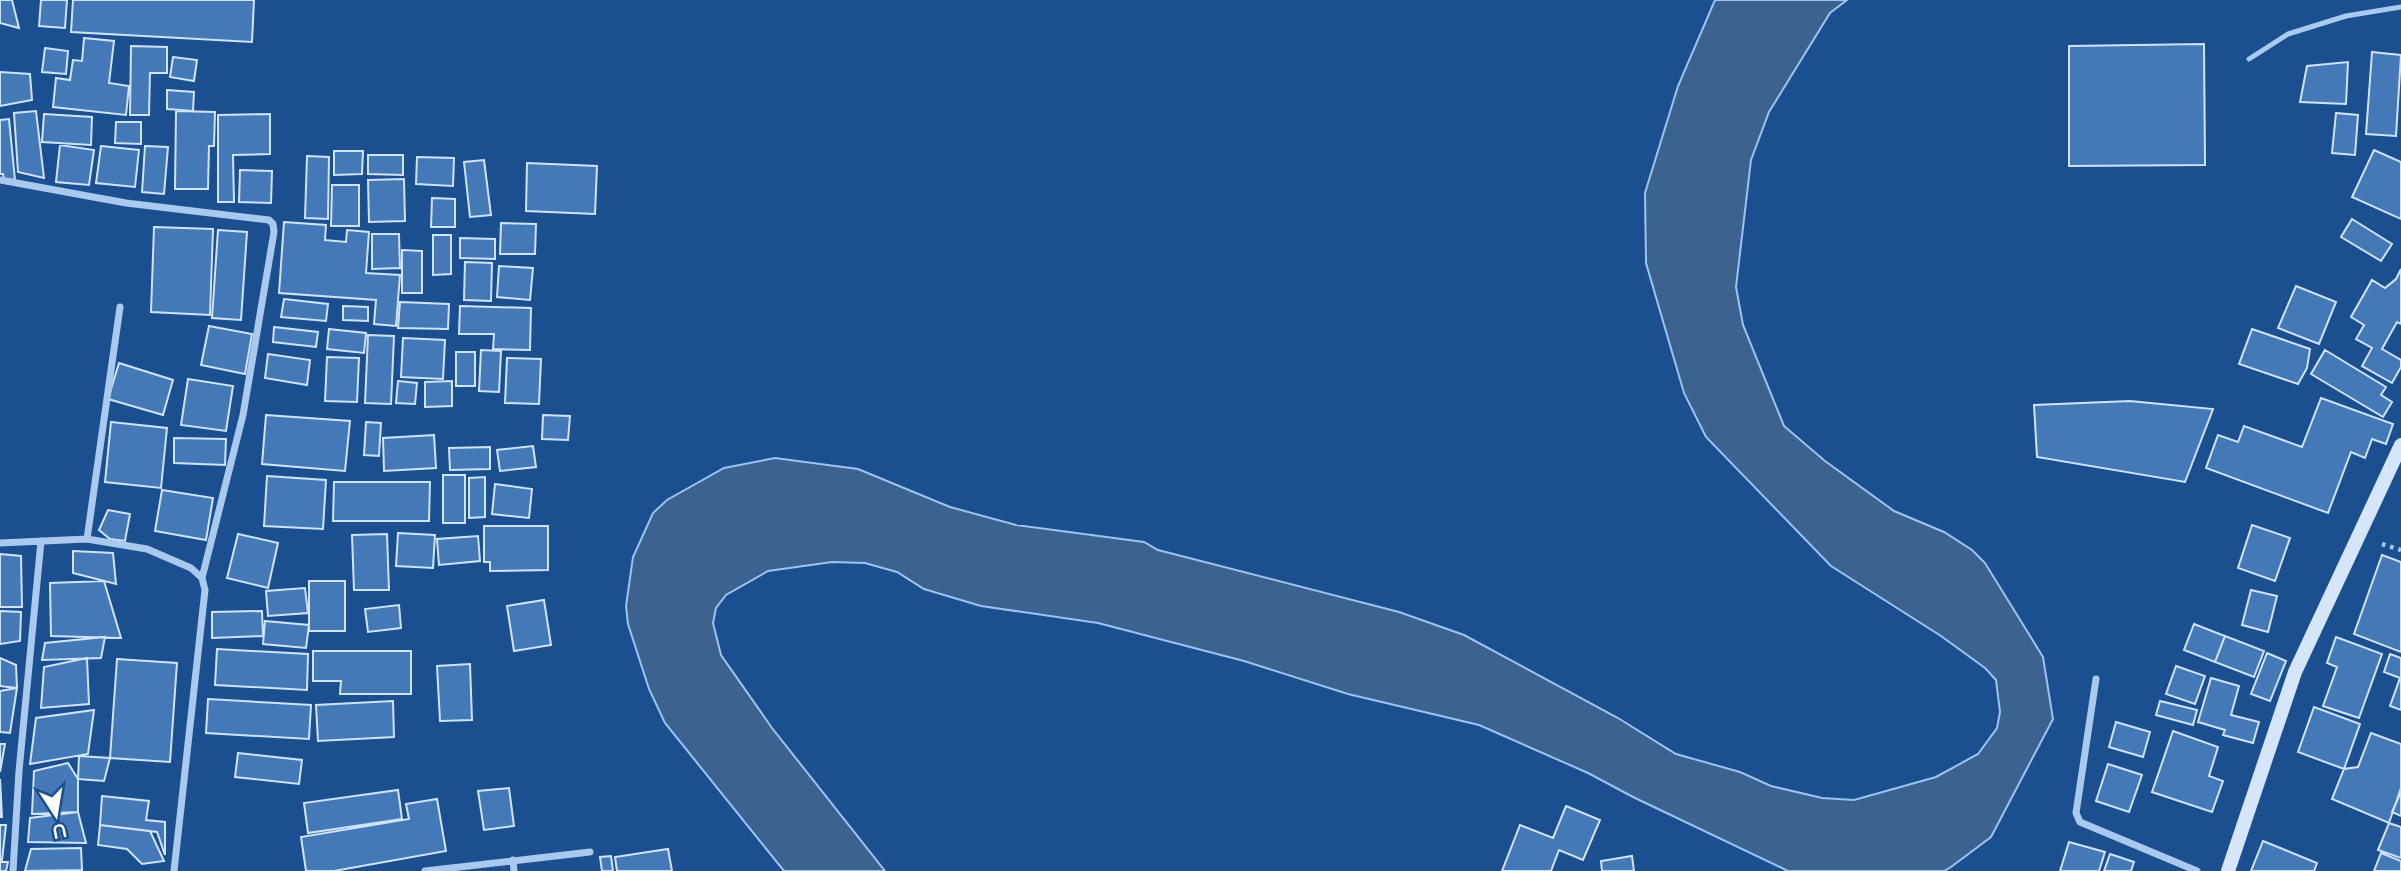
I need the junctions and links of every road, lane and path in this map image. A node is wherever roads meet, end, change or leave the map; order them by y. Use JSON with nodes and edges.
{"nodes":[{"id":1,"x":2401,"y":7,"type":"edge"},
{"id":2,"x":2249,"y":59,"type":"dead end"},
{"id":3,"x":0,"y":180,"type":"edge"},
{"id":4,"x":120,"y":307,"type":"dead end"},
{"id":5,"x":2401,"y":445,"type":"edge"},
{"id":6,"x":87,"y":539,"type":"junction"},
{"id":7,"x":41,"y":541,"type":"junction"},
{"id":8,"x":0,"y":543,"type":"edge"},
{"id":9,"x":202,"y":578,"type":"junction"},
{"id":10,"x":2096,"y":679,"type":"dead end"},
{"id":11,"x":590,"y":852,"type":"dead end"},
{"id":12,"x":513,"y":860,"type":"junction"},
{"id":13,"x":13,"y":871,"type":"edge"},
{"id":14,"x":174,"y":871,"type":"edge"},
{"id":15,"x":425,"y":871,"type":"edge"},
{"id":16,"x":514,"y":871,"type":"edge"},
{"id":17,"x":2197,"y":871,"type":"edge"},
{"id":18,"x":2228,"y":871,"type":"edge"}],
"edges":[{"from":1,"to":2,"type":"lane"},
{"from":3,"to":9,"type":"street"},
{"from":4,"to":6,"type":"street"},
{"from":5,"to":18,"type":"street"},
{"from":6,"to":7,"type":"street"},
{"from":6,"to":9,"type":"street"},
{"from":7,"to":8,"type":"street"},
{"from":7,"to":13,"type":"street"},
{"from":9,"to":14,"type":"street"},
{"from":10,"to":17,"type":"street"},
{"from":11,"to":12,"type":"street"},
{"from":12,"to":15,"type":"street"},
{"from":12,"to":16,"type":"street"}]}
